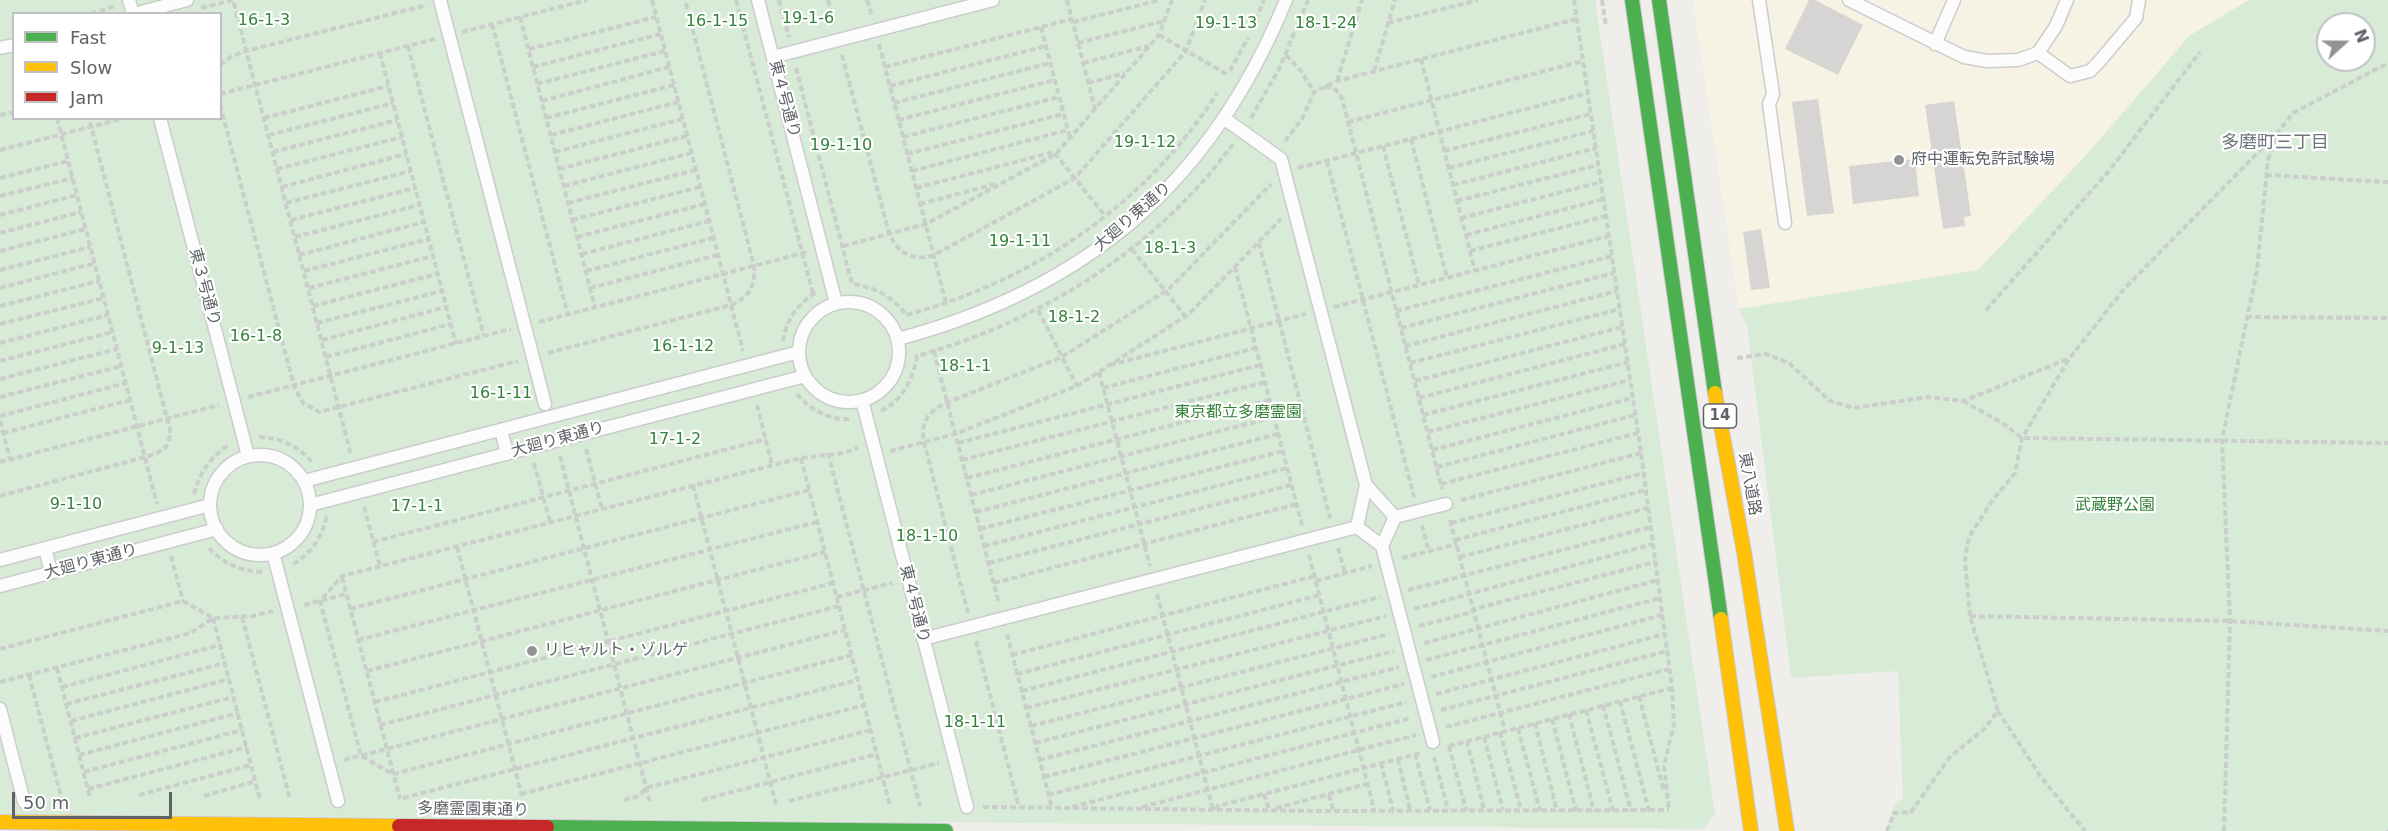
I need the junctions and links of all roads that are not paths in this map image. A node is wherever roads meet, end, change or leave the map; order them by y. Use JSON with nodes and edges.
{"nodes":[{"id":1,"x":758,"y":0,"type":"edge"},
{"id":2,"x":993,"y":0,"type":"edge"},
{"id":3,"x":1286,"y":0,"type":"edge"},
{"id":4,"x":1632,"y":0,"type":"edge"},
{"id":5,"x":1659,"y":0,"type":"edge"},
{"id":6,"x":1759,"y":0,"type":"edge"},
{"id":7,"x":1849,"y":0,"type":"edge"},
{"id":8,"x":1954,"y":0,"type":"edge"},
{"id":9,"x":2067,"y":0,"type":"edge"},
{"id":10,"x":2139,"y":0,"type":"edge"},
{"id":11,"x":440,"y":1,"type":"edge"},
{"id":12,"x":189,"y":5,"type":"edge"},
{"id":13,"x":146,"y":12,"type":"edge"},
{"id":14,"x":1935,"y":44,"type":"junction"},
{"id":15,"x":2038,"y":53,"type":"junction"},
{"id":16,"x":773,"y":57,"type":"junction"},
{"id":17,"x":1225,"y":119,"type":"junction"},
{"id":18,"x":161,"y":120,"type":"edge"},
{"id":19,"x":1785,"y":223,"type":"dead end"},
{"id":20,"x":836,"y":303,"type":"junction"},
{"id":21,"x":898,"y":339,"type":"junction"},
{"id":22,"x":799,"y":352,"type":"junction"},
{"id":23,"x":806,"y":376,"type":"junction"},
{"id":24,"x":862,"y":400,"type":"junction"},
{"id":25,"x":545,"y":404,"type":"dead end"},
{"id":26,"x":501,"y":430,"type":"junction"},
{"id":27,"x":507,"y":454,"type":"junction"},
{"id":28,"x":248,"y":456,"type":"junction"},
{"id":29,"x":304,"y":481,"type":"junction"},
{"id":30,"x":1366,"y":485,"type":"junction"},
{"id":31,"x":1446,"y":504,"type":"road end"},
{"id":32,"x":210,"y":505,"type":"junction"},
{"id":33,"x":310,"y":505,"type":"junction"},
{"id":34,"x":1395,"y":517,"type":"junction"},
{"id":35,"x":1357,"y":527,"type":"junction"},
{"id":36,"x":217,"y":529,"type":"junction"},
{"id":37,"x":1382,"y":546,"type":"junction"},
{"id":38,"x":45,"y":548,"type":"junction"},
{"id":39,"x":273,"y":553,"type":"junction"},
{"id":40,"x":0,"y":560,"type":"edge"},
{"id":41,"x":51,"y":572,"type":"junction"},
{"id":42,"x":0,"y":586,"type":"edge"},
{"id":43,"x":923,"y":639,"type":"junction"},
{"id":44,"x":0,"y":709,"type":"edge"},
{"id":45,"x":1432,"y":746,"type":"road end"},
{"id":46,"x":338,"y":801,"type":"dead end"},
{"id":47,"x":24,"y":802,"type":"dead end"},
{"id":48,"x":967,"y":807,"type":"road end"},
{"id":49,"x":0,"y":822,"type":"edge"},
{"id":50,"x":927,"y":831,"type":"edge"},
{"id":51,"x":946,"y":831,"type":"edge"},
{"id":52,"x":1751,"y":831,"type":"edge"},
{"id":53,"x":1787,"y":831,"type":"edge"}],
"edges":[{"from":1,"to":16,"type":"lane","name":"東４号通り"},
{"from":2,"to":16,"type":"lane"},
{"from":3,"to":17,"type":"lane","name":"大廻り東通り"},
{"from":4,"to":52,"type":"main road","number":"14"},
{"from":5,"to":53,"type":"main road","name":"東八道路","number":"14"},
{"from":6,"to":19,"type":"lane"},
{"from":7,"to":14,"type":"lane"},
{"from":8,"to":14,"type":"lane"},
{"from":9,"to":15,"type":"lane"},
{"from":10,"to":15,"type":"lane"},
{"from":11,"to":25,"type":"lane"},
{"from":12,"to":13,"type":"lane"},
{"from":14,"to":15,"type":"lane"},
{"from":16,"to":20,"type":"lane","name":"東４号通り"},
{"from":17,"to":21,"type":"lane","name":"大廻り東通り"},
{"from":17,"to":30,"type":"lane"},
{"from":18,"to":28,"type":"lane","name":"東３号通り"},
{"from":20,"to":21,"type":"lane"},
{"from":20,"to":22,"type":"lane"},
{"from":21,"to":24,"type":"lane"},
{"from":22,"to":23,"type":"lane"},
{"from":22,"to":26,"type":"lane","name":"大廻り東通り"},
{"from":23,"to":24,"type":"lane"},
{"from":23,"to":27,"type":"lane","name":"大廻り東通り"},
{"from":24,"to":43,"type":"lane","name":"東４号通り"},
{"from":26,"to":27,"type":"lane"},
{"from":26,"to":29,"type":"lane","name":"大廻り東通り"},
{"from":27,"to":33,"type":"lane","name":"大廻り東通り"},
{"from":28,"to":29,"type":"lane"},
{"from":28,"to":32,"type":"lane"},
{"from":29,"to":33,"type":"lane"},
{"from":30,"to":34,"type":"lane"},
{"from":30,"to":35,"type":"lane"},
{"from":31,"to":34,"type":"lane"},
{"from":32,"to":36,"type":"lane"},
{"from":32,"to":38,"type":"lane","name":"大廻り東通り"},
{"from":33,"to":39,"type":"lane"},
{"from":34,"to":37,"type":"lane"},
{"from":35,"to":37,"type":"lane"},
{"from":35,"to":43,"type":"lane"},
{"from":36,"to":39,"type":"lane"},
{"from":36,"to":41,"type":"lane","name":"大廻り東通り"},
{"from":37,"to":45,"type":"lane"},
{"from":38,"to":40,"type":"lane","name":"大廻り東通り"},
{"from":38,"to":41,"type":"lane"},
{"from":39,"to":46,"type":"lane"},
{"from":41,"to":42,"type":"lane","name":"大廻り東通り"},
{"from":43,"to":48,"type":"lane","name":"東４号通り"},
{"from":44,"to":47,"type":"lane"},
{"from":49,"to":50,"type":"main road","name":"多磨霊園東通り"},
{"from":50,"to":51,"type":"main road","name":"多磨霊園東通り"}]}
